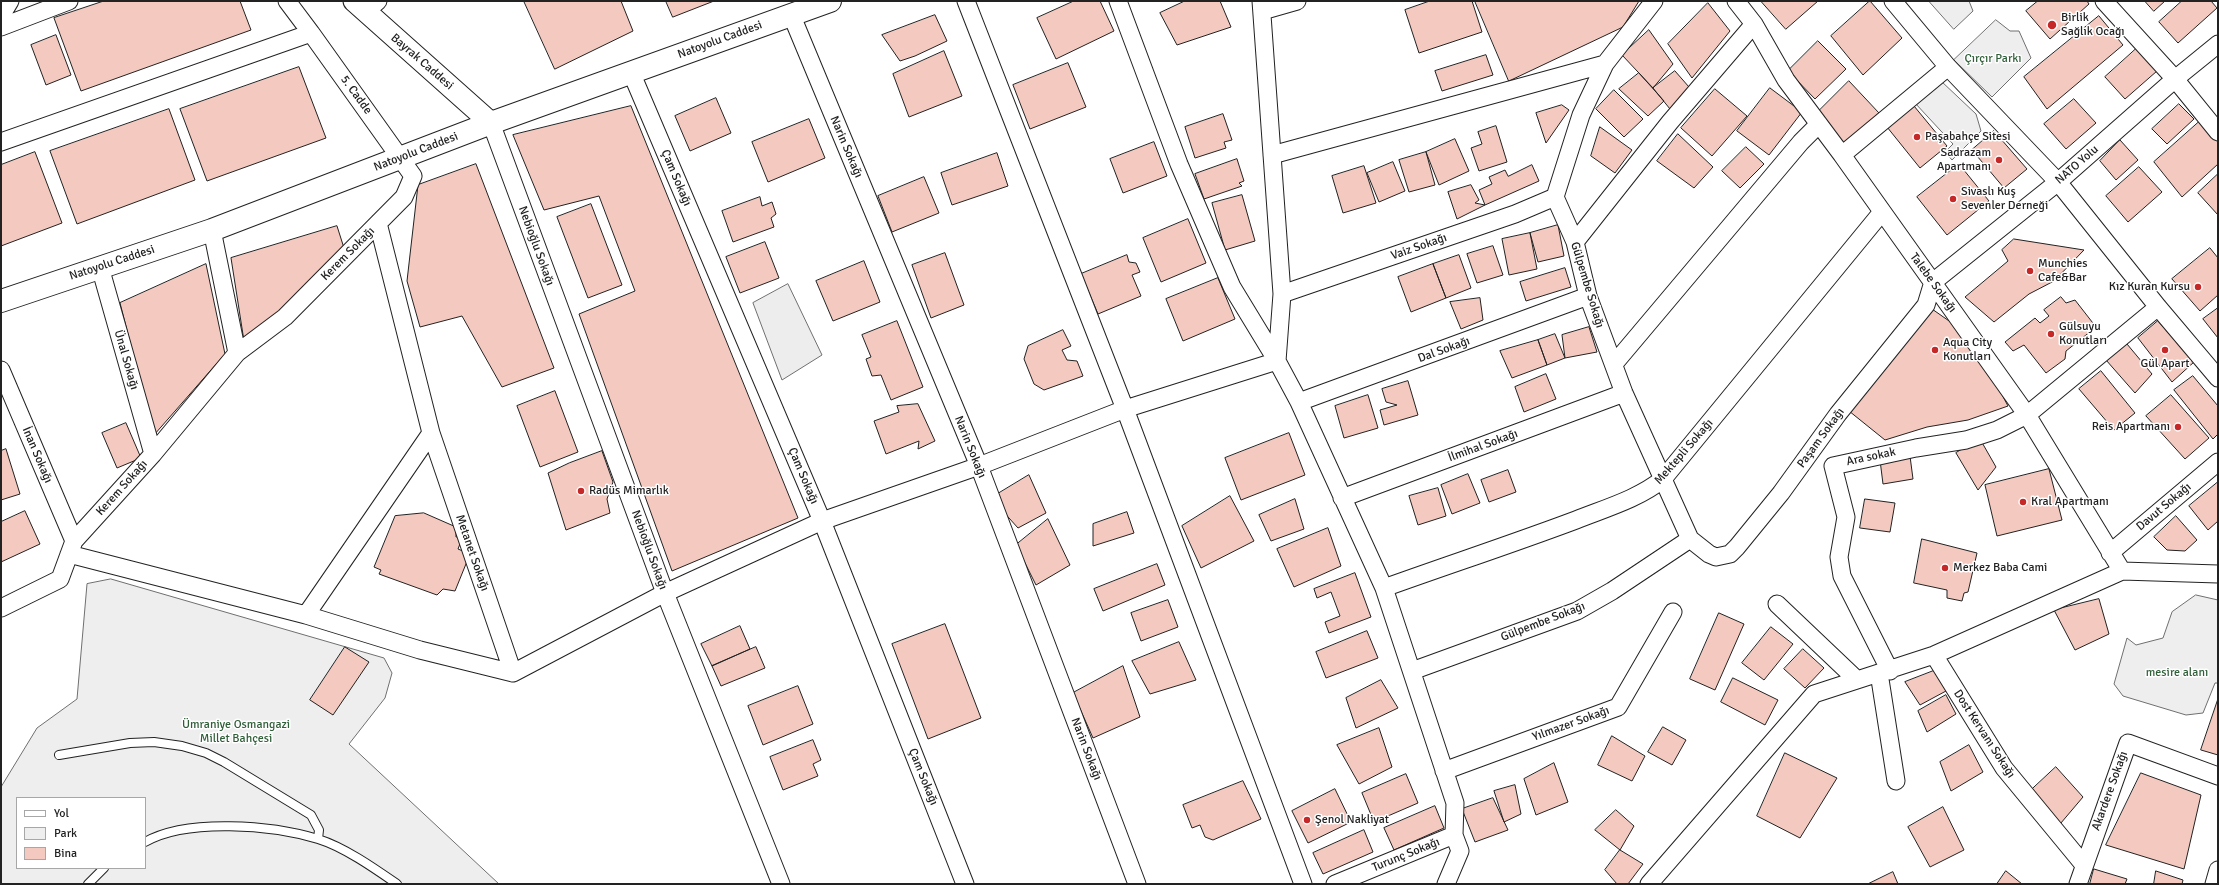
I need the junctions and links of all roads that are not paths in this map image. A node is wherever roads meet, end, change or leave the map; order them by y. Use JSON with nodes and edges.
{"nodes":[{"id":1,"x":10,"y":1,"type":"edge"},
{"id":2,"x":69,"y":1,"type":"edge"},
{"id":3,"x":286,"y":1,"type":"edge"},
{"id":4,"x":830,"y":1,"type":"edge"},
{"id":5,"x":966,"y":1,"type":"edge"},
{"id":6,"x":1118,"y":1,"type":"edge"},
{"id":7,"x":1297,"y":1,"type":"edge"},
{"id":8,"x":1654,"y":1,"type":"edge"},
{"id":9,"x":1736,"y":1,"type":"edge"},
{"id":10,"x":1894,"y":1,"type":"edge"},
{"id":11,"x":2104,"y":1,"type":"edge"},
{"id":12,"x":366,"y":5,"type":"edge"},
{"id":13,"x":1261,"y":6,"type":"edge"},
{"id":14,"x":791,"y":14,"type":"junction"},
{"id":15,"x":1,"y":16,"type":"edge"},
{"id":16,"x":1754,"y":24,"type":"junction"},
{"id":17,"x":1,"y":27,"type":"edge"},
{"id":18,"x":311,"y":33,"type":"junction"},
{"id":19,"x":2218,"y":44,"type":"edge"},
{"id":20,"x":1606,"y":64,"type":"junction"},
{"id":21,"x":1948,"y":67,"type":"junction"},
{"id":22,"x":631,"y":72,"type":"junction"},
{"id":23,"x":2175,"y":79,"type":"junction"},
{"id":24,"x":491,"y":123,"type":"junction"},
{"id":25,"x":1819,"y":124,"type":"junction"},
{"id":26,"x":2218,"y":132,"type":"edge"},
{"id":27,"x":1,"y":142,"type":"edge"},
{"id":28,"x":1272,"y":155,"type":"junction"},
{"id":29,"x":1842,"y":155,"type":"junction"},
{"id":30,"x":401,"y":158,"type":"junction"},
{"id":31,"x":2058,"y":182,"type":"junction"},
{"id":32,"x":1555,"y":198,"type":"junction"},
{"id":33,"x":1882,"y":212,"type":"junction"},
{"id":34,"x":378,"y":223,"type":"junction"},
{"id":35,"x":212,"y":230,"type":"junction"},
{"id":36,"x":1575,"y":242,"type":"junction"},
{"id":37,"x":100,"y":267,"type":"junction"},
{"id":38,"x":1933,"y":282,"type":"junction"},
{"id":39,"x":1282,"y":294,"type":"junction"},
{"id":40,"x":1588,"y":296,"type":"junction"},
{"id":41,"x":1,"y":301,"type":"edge"},
{"id":42,"x":2158,"y":308,"type":"junction"},
{"id":43,"x":237,"y":353,"type":"junction"},
{"id":44,"x":1277,"y":361,"type":"junction"},
{"id":45,"x":1614,"y":364,"type":"junction"},
{"id":46,"x":1,"y":370,"type":"edge"},
{"id":47,"x":2218,"y":378,"type":"edge"},
{"id":48,"x":1624,"y":393,"type":"junction"},
{"id":49,"x":1299,"y":402,"type":"junction"},
{"id":50,"x":1125,"y":409,"type":"junction"},
{"id":51,"x":2028,"y":415,"type":"junction"},
{"id":52,"x":431,"y":433,"type":"junction"},
{"id":53,"x":1811,"y":451,"type":"junction"},
{"id":54,"x":153,"y":454,"type":"junction"},
{"id":55,"x":2218,"y":462,"type":"edge"},
{"id":56,"x":979,"y":466,"type":"junction"},
{"id":57,"x":1833,"y":466,"type":"junction"},
{"id":58,"x":1664,"y":479,"type":"junction"},
{"id":59,"x":1342,"y":498,"type":"junction"},
{"id":60,"x":822,"y":521,"type":"junction"},
{"id":61,"x":1690,"y":539,"type":"junction"},
{"id":62,"x":72,"y":547,"type":"junction"},
{"id":63,"x":2110,"y":553,"type":"junction"},
{"id":64,"x":2122,"y":571,"type":"junction"},
{"id":65,"x":2218,"y":574,"type":"edge"},
{"id":66,"x":1384,"y":588,"type":"junction"},
{"id":67,"x":665,"y":593,"type":"junction"},
{"id":68,"x":1777,"y":604,"type":"dead end"},
{"id":69,"x":1,"y":608,"type":"edge"},
{"id":70,"x":1673,"y":612,"type":"dead end"},
{"id":71,"x":306,"y":615,"type":"junction"},
{"id":72,"x":1934,"y":655,"type":"junction"},
{"id":73,"x":1412,"y":671,"type":"junction"},
{"id":74,"x":1884,"y":672,"type":"junction"},
{"id":75,"x":513,"y":674,"type":"junction"},
{"id":76,"x":1857,"y":680,"type":"junction"},
{"id":77,"x":59,"y":755,"type":"dead end"},
{"id":78,"x":1444,"y":771,"type":"junction"},
{"id":79,"x":2218,"y":776,"type":"edge"},
{"id":80,"x":1896,"y":781,"type":"dead end"},
{"id":81,"x":1454,"y":835,"type":"junction"},
{"id":82,"x":318,"y":839,"type":"junction"},
{"id":83,"x":146,"y":842,"type":"edge"},
{"id":84,"x":2084,"y":865,"type":"junction"},
{"id":85,"x":103,"y":869,"type":"edge"},
{"id":86,"x":2218,"y":870,"type":"edge"},
{"id":87,"x":88,"y":884,"type":"edge"},
{"id":88,"x":397,"y":884,"type":"edge"},
{"id":89,"x":780,"y":884,"type":"edge"},
{"id":90,"x":965,"y":884,"type":"edge"},
{"id":91,"x":1137,"y":884,"type":"edge"},
{"id":92,"x":1303,"y":884,"type":"edge"},
{"id":93,"x":1336,"y":884,"type":"edge"},
{"id":94,"x":1446,"y":884,"type":"edge"},
{"id":95,"x":1649,"y":884,"type":"edge"},
{"id":96,"x":2078,"y":884,"type":"edge"},
{"id":97,"x":2214,"y":884,"type":"edge"}],
"edges":[{"from":1,"to":15,"type":"street"},
{"from":2,"to":17,"type":"street"},
{"from":3,"to":18,"type":"street","name":"5. Cadde"},
{"from":4,"to":14,"type":"main road","name":"Natoyolu Caddesi"},
{"from":5,"to":50,"type":"street"},
{"from":6,"to":44,"type":"street"},
{"from":7,"to":13,"type":"street"},
{"from":8,"to":20,"type":"street"},
{"from":9,"to":16,"type":"street","name":"Talebe Sokağı"},
{"from":10,"to":21,"type":"street"},
{"from":11,"to":23,"type":"street"},
{"from":12,"to":24,"type":"street","name":"Bayrak Caddesi"},
{"from":13,"to":28,"type":"street"},
{"from":14,"to":22,"type":"main road","name":"Natoyolu Caddesi"},
{"from":14,"to":56,"type":"street","name":"Narin Sokağı"},
{"from":16,"to":25,"type":"street","name":"Talebe Sokağı"},
{"from":16,"to":36,"type":"street"},
{"from":18,"to":27,"type":"street"},
{"from":18,"to":30,"type":"street","name":"5. Cadde"},
{"from":19,"to":23,"type":"street","name":"NATO Yolu"},
{"from":20,"to":28,"type":"street"},
{"from":20,"to":32,"type":"street"},
{"from":21,"to":29,"type":"street"},
{"from":21,"to":31,"type":"street"},
{"from":22,"to":24,"type":"main road","name":"Natoyolu Caddesi"},
{"from":22,"to":60,"type":"street","name":"Çam Sokağı"},
{"from":23,"to":26,"type":"street"},
{"from":23,"to":31,"type":"street","name":"NATO Yolu"},
{"from":24,"to":30,"type":"main road","name":"Natoyolu Caddesi"},
{"from":24,"to":67,"type":"street","name":"Nebioğlu Sokağı"},
{"from":25,"to":29,"type":"street","name":"Talebe Sokağı"},
{"from":25,"to":45,"type":"street"},
{"from":28,"to":39,"type":"street"},
{"from":29,"to":33,"type":"street","name":"Talebe Sokağı"},
{"from":30,"to":34,"type":"street","name":"Kerem Sokağı"},
{"from":30,"to":35,"type":"main road","name":"Natoyolu Caddesi"},
{"from":31,"to":38,"type":"street","name":"NATO Yolu"},
{"from":31,"to":42,"type":"street"},
{"from":32,"to":36,"type":"street","name":"Gülpembe Sokağı"},
{"from":32,"to":39,"type":"street","name":"Vaiz Sokağı"},
{"from":33,"to":38,"type":"street","name":"Talebe Sokağı"},
{"from":33,"to":58,"type":"street","name":"Mektepli Sokağı"},
{"from":34,"to":43,"type":"street","name":"Kerem Sokağı"},
{"from":34,"to":52,"type":"street","name":"Metanet Sokağı"},
{"from":35,"to":37,"type":"main road","name":"Natoyolu Caddesi"},
{"from":35,"to":43,"type":"street"},
{"from":36,"to":40,"type":"street","name":"Gülpembe Sokağı"},
{"from":37,"to":41,"type":"main road","name":"Natoyolu Caddesi"},
{"from":37,"to":54,"type":"street","name":"Ünal Sokağı"},
{"from":38,"to":51,"type":"street","name":"Talebe Sokağı"},
{"from":38,"to":53,"type":"street","name":"Paşam Sokağı"},
{"from":39,"to":44,"type":"street"},
{"from":40,"to":45,"type":"street","name":"Gülpembe Sokağı"},
{"from":40,"to":49,"type":"street","name":"Dal Sokağı"},
{"from":42,"to":47,"type":"street"},
{"from":42,"to":51,"type":"street","name":"Ara sokak"},
{"from":43,"to":54,"type":"street","name":"Kerem Sokağı"},
{"from":44,"to":49,"type":"street"},
{"from":44,"to":50,"type":"street"},
{"from":45,"to":48,"type":"street","name":"Gülpembe Sokağı"},
{"from":46,"to":62,"type":"street","name":"İnan Sokağı"},
{"from":48,"to":58,"type":"street","name":"Gülpembe Sokağı"},
{"from":48,"to":59,"type":"street","name":"İlmihal Sokağı"},
{"from":49,"to":59,"type":"street"},
{"from":50,"to":56,"type":"street"},
{"from":50,"to":92,"type":"street"},
{"from":51,"to":57,"type":"street","name":"Ara sokak"},
{"from":51,"to":63,"type":"street","name":"Talebe Sokağı"},
{"from":52,"to":71,"type":"street"},
{"from":52,"to":75,"type":"street","name":"Metanet Sokağı"},
{"from":53,"to":57,"type":"street"},
{"from":53,"to":61,"type":"street","name":"Paşam Sokağı"},
{"from":54,"to":62,"type":"street","name":"Kerem Sokağı"},
{"from":55,"to":63,"type":"street","name":"Davut Sokağı"},
{"from":56,"to":60,"type":"street"},
{"from":56,"to":91,"type":"street","name":"Narin Sokağı"},
{"from":57,"to":74,"type":"street","name":"Ara sokak"},
{"from":58,"to":61,"type":"street","name":"Gülpembe Sokağı"},
{"from":58,"to":66,"type":"street","name":"Mektepli Sokağı"},
{"from":59,"to":66,"type":"street"},
{"from":60,"to":67,"type":"street"},
{"from":60,"to":90,"type":"street","name":"Çam Sokağı"},
{"from":61,"to":73,"type":"street","name":"Gülpembe Sokağı"},
{"from":62,"to":69,"type":"street","name":"Kerem Sokağı"},
{"from":62,"to":71,"type":"street"},
{"from":63,"to":64,"type":"street","name":"Talebe Sokağı"},
{"from":64,"to":65,"type":"street"},
{"from":64,"to":72,"type":"street"},
{"from":66,"to":73,"type":"street"},
{"from":67,"to":75,"type":"street"},
{"from":67,"to":89,"type":"street","name":"Nebioğlu Sokağı"},
{"from":68,"to":76,"type":"street"},
{"from":70,"to":78,"type":"street","name":"Yılmazer Sokağı"},
{"from":71,"to":75,"type":"street"},
{"from":72,"to":74,"type":"street"},
{"from":72,"to":84,"type":"street","name":"Dost Kervanı Sokağı"},
{"from":73,"to":78,"type":"street"},
{"from":74,"to":76,"type":"street"},
{"from":74,"to":80,"type":"street","name":"Ara sokak"},
{"from":76,"to":95,"type":"street"},
{"from":77,"to":82,"type":"lane"},
{"from":78,"to":81,"type":"street"},
{"from":79,"to":84,"type":"street","name":"Akardere Sokağı"},
{"from":81,"to":93,"type":"street","name":"Turunç Sokağı"},
{"from":81,"to":94,"type":"street"},
{"from":82,"to":83,"type":"lane"},
{"from":82,"to":88,"type":"lane"},
{"from":84,"to":96,"type":"street","name":"Akardere Sokağı"},
{"from":85,"to":87,"type":"lane"},
{"from":86,"to":97,"type":"street"}]}
